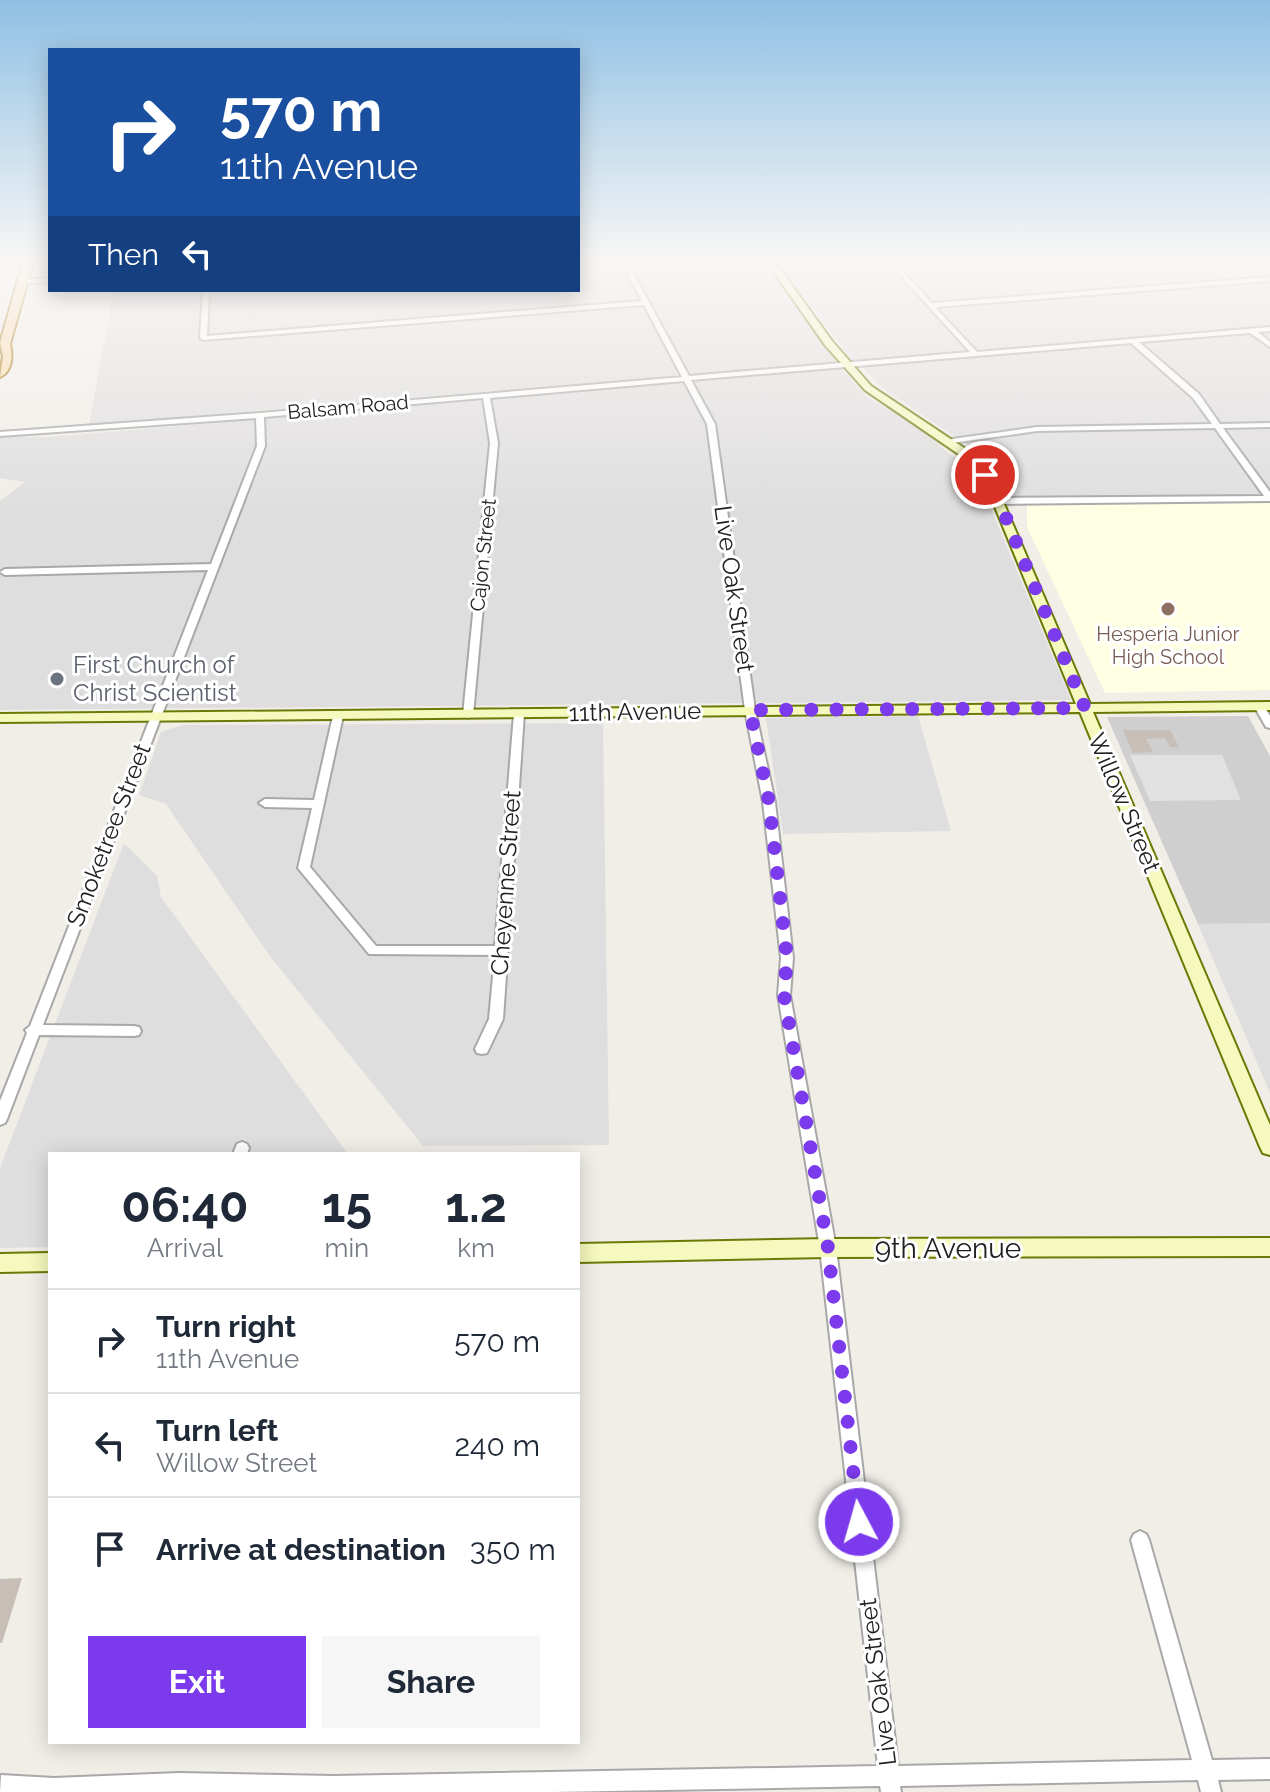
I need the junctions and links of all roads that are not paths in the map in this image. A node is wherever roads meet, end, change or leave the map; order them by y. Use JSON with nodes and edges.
{"nodes":[{"id":1,"x":668,"y":346,"type":"edge"},
{"id":2,"x":833,"y":346,"type":"edge"},
{"id":3,"x":967,"y":346,"type":"edge"},
{"id":4,"x":1077,"y":346,"type":"edge"},
{"id":5,"x":1138,"y":346,"type":"edge"},
{"id":6,"x":3,"y":348,"type":"edge"},
{"id":7,"x":975,"y":354,"type":"junction"},
{"id":8,"x":847,"y":365,"type":"junction"},
{"id":9,"x":0,"y":374,"type":"edge"},
{"id":10,"x":685,"y":378,"type":"junction"},
{"id":11,"x":486,"y":395,"type":"junction"},
{"id":12,"x":260,"y":415,"type":"junction"},
{"id":13,"x":1270,"y":425,"type":"edge"},
{"id":14,"x":1216,"y":426,"type":"junction"},
{"id":15,"x":0,"y":434,"type":"edge"},
{"id":16,"x":952,"y":441,"type":"junction"},
{"id":17,"x":1270,"y":498,"type":"edge"},
{"id":18,"x":999,"y":501,"type":"junction"},
{"id":19,"x":213,"y":567,"type":"junction"},
{"id":20,"x":5,"y":572,"type":"dead end"},
{"id":21,"x":1265,"y":706,"type":"edge"},
{"id":22,"x":1085,"y":708,"type":"junction"},
{"id":23,"x":750,"y":710,"type":"junction"},
{"id":24,"x":519,"y":714,"type":"junction"},
{"id":25,"x":468,"y":715,"type":"junction"},
{"id":26,"x":338,"y":716,"type":"junction"},
{"id":27,"x":155,"y":717,"type":"junction"},
{"id":28,"x":0,"y":718,"type":"edge"},
{"id":29,"x":1270,"y":725,"type":"edge"},
{"id":30,"x":265,"y":803,"type":"dead end"},
{"id":31,"x":317,"y":804,"type":"junction"},
{"id":32,"x":501,"y":950,"type":"junction"},
{"id":33,"x":32,"y":1030,"type":"junction"},
{"id":34,"x":134,"y":1031,"type":"dead end"},
{"id":35,"x":482,"y":1049,"type":"dead end"},
{"id":36,"x":0,"y":1119,"type":"edge"},
{"id":37,"x":1270,"y":1147,"type":"edge"},
{"id":38,"x":1270,"y":1247,"type":"edge"},
{"id":39,"x":828,"y":1248,"type":"junction"},
{"id":40,"x":580,"y":1253,"type":"edge"},
{"id":41,"x":48,"y":1262,"type":"edge"},
{"id":42,"x":0,"y":1263,"type":"edge"},
{"id":43,"x":1140,"y":1540,"type":"dead end"},
{"id":44,"x":1270,"y":1769,"type":"edge"},
{"id":45,"x":1205,"y":1770,"type":"junction"},
{"id":46,"x":890,"y":1783,"type":"edge"},
{"id":47,"x":1,"y":1785,"type":"edge"},
{"id":48,"x":633,"y":1786,"type":"edge"},
{"id":49,"x":333,"y":1789,"type":"edge"},
{"id":50,"x":54,"y":1790,"type":"edge"},
{"id":51,"x":1211,"y":1792,"type":"edge"}],
"edges":[{"from":1,"to":10,"type":"street","name":"Live Oak Street"},
{"from":2,"to":8,"type":"street","name":"Willow Street"},
{"from":3,"to":7,"type":"street"},
{"from":4,"to":7,"type":"street","name":"Balsam Road"},
{"from":5,"to":14,"type":"street"},
{"from":6,"to":9,"type":"main road"},
{"from":7,"to":8,"type":"street","name":"Balsam Road"},
{"from":8,"to":10,"type":"street","name":"Balsam Road"},
{"from":8,"to":16,"type":"street","name":"Willow Street"},
{"from":10,"to":11,"type":"street","name":"Balsam Road"},
{"from":10,"to":23,"type":"street","name":"Live Oak Street"},
{"from":11,"to":12,"type":"street","name":"Balsam Road"},
{"from":11,"to":25,"type":"street","name":"Cajon Street"},
{"from":12,"to":15,"type":"street","name":"Balsam Road"},
{"from":12,"to":19,"type":"street","name":"Smoketree Street"},
{"from":13,"to":14,"type":"street"},
{"from":14,"to":16,"type":"street"},
{"from":14,"to":17,"type":"street"},
{"from":16,"to":18,"type":"street","name":"Willow Street"},
{"from":17,"to":18,"type":"street"},
{"from":18,"to":22,"type":"street","name":"Willow Street"},
{"from":19,"to":20,"type":"street"},
{"from":19,"to":27,"type":"street","name":"Smoketree Street"},
{"from":21,"to":22,"type":"street","name":"11th Avenue"},
{"from":21,"to":29,"type":"street"},
{"from":22,"to":23,"type":"street","name":"11th Avenue"},
{"from":22,"to":37,"type":"street","name":"Willow Street"},
{"from":23,"to":24,"type":"street","name":"11th Avenue"},
{"from":23,"to":39,"type":"street","name":"Live Oak Street"},
{"from":24,"to":25,"type":"street","name":"11th Avenue"},
{"from":24,"to":32,"type":"street","name":"Cheyenne Street"},
{"from":25,"to":26,"type":"street","name":"11th Avenue"},
{"from":26,"to":27,"type":"street","name":"11th Avenue"},
{"from":26,"to":31,"type":"street"},
{"from":27,"to":28,"type":"street","name":"11th Avenue"},
{"from":27,"to":33,"type":"street","name":"Smoketree Street"},
{"from":30,"to":31,"type":"street"},
{"from":31,"to":32,"type":"street"},
{"from":32,"to":35,"type":"street","name":"Cheyenne Street"},
{"from":33,"to":34,"type":"street"},
{"from":33,"to":36,"type":"street","name":"Smoketree Street"},
{"from":38,"to":39,"type":"street","name":"9th Avenue"},
{"from":39,"to":40,"type":"street","name":"9th Avenue"},
{"from":39,"to":46,"type":"street","name":"Live Oak Street"},
{"from":41,"to":42,"type":"street"},
{"from":43,"to":45,"type":"street"},
{"from":44,"to":45,"type":"street"},
{"from":45,"to":46,"type":"street"},
{"from":45,"to":51,"type":"street"},
{"from":46,"to":48,"type":"street"},
{"from":47,"to":50,"type":"street"},
{"from":48,"to":49,"type":"street"},
{"from":49,"to":50,"type":"street"}]}
